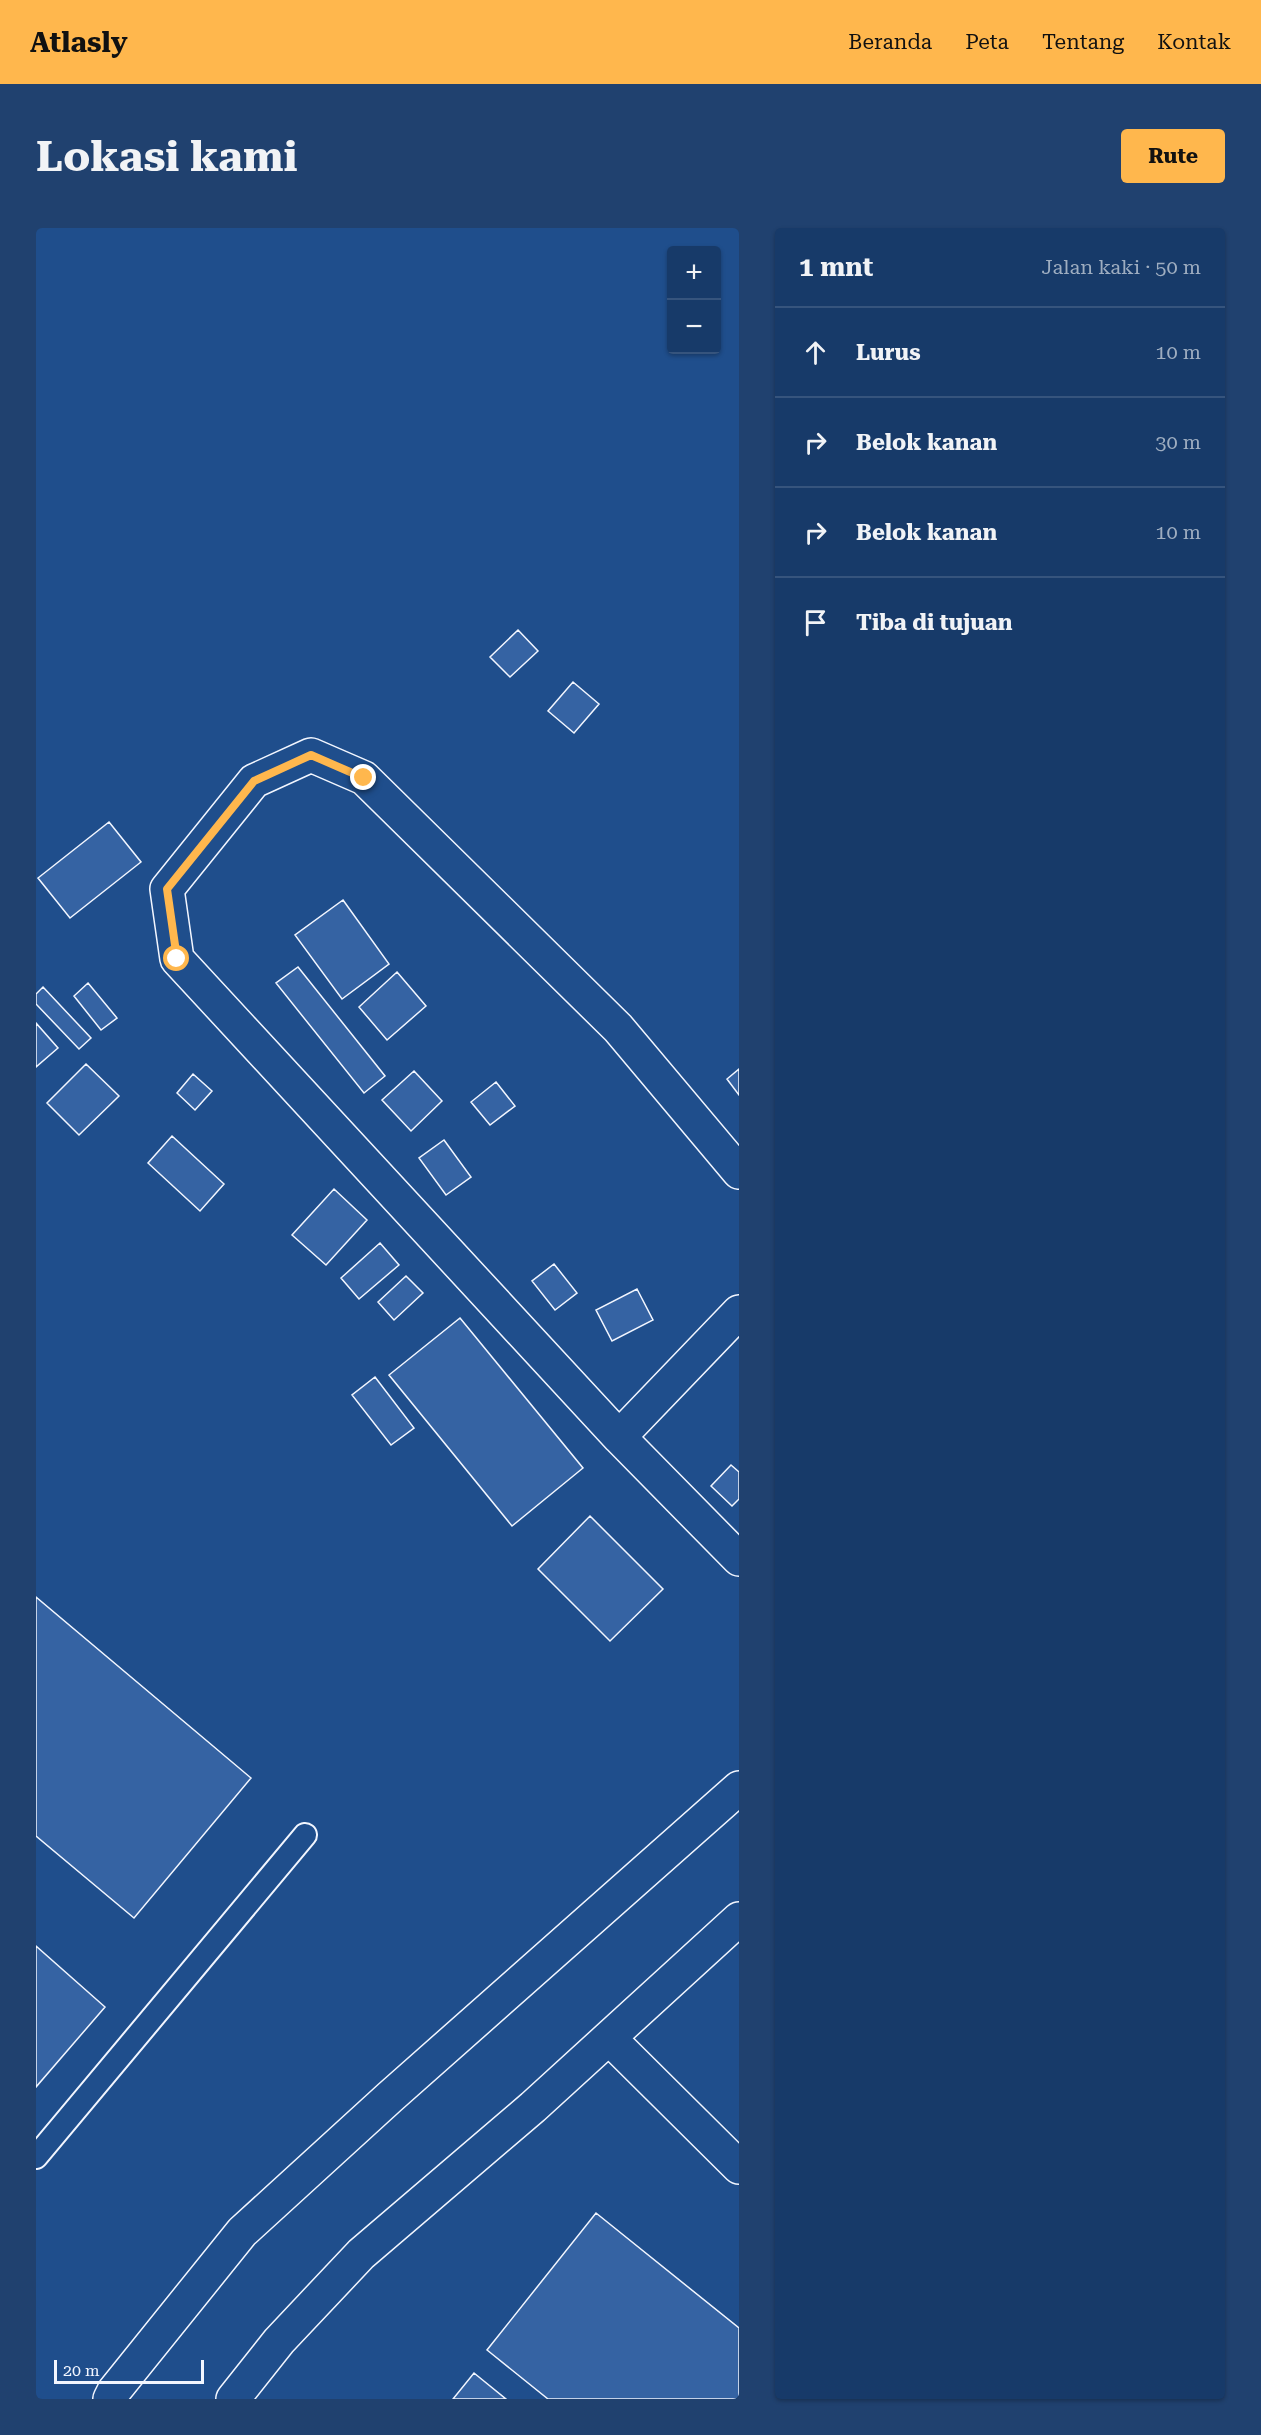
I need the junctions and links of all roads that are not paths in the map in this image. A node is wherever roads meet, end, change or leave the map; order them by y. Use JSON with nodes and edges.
{"nodes":[{"id":1,"x":739,"y":1172,"type":"edge"},
{"id":2,"x":739,"y":1311,"type":"edge"},
{"id":3,"x":619,"y":1437,"type":"junction"},
{"id":4,"x":739,"y":1560,"type":"edge"},
{"id":5,"x":739,"y":1788,"type":"edge"},
{"id":6,"x":305,"y":1836,"type":"dead end"},
{"id":7,"x":739,"y":1919,"type":"edge"},
{"id":8,"x":609,"y":2038,"type":"junction"},
{"id":9,"x":36,"y":2157,"type":"edge"},
{"id":10,"x":737,"y":2160,"type":"edge"},
{"id":11,"x":110,"y":2399,"type":"edge"},
{"id":12,"x":233,"y":2399,"type":"edge"}],
"edges":[{"from":1,"to":3,"type":"street"},
{"from":2,"to":3,"type":"street"},
{"from":3,"to":4,"type":"street"},
{"from":5,"to":11,"type":"street"},
{"from":6,"to":9,"type":"lane"},
{"from":7,"to":8,"type":"street"},
{"from":8,"to":10,"type":"street"},
{"from":8,"to":12,"type":"street"}]}
